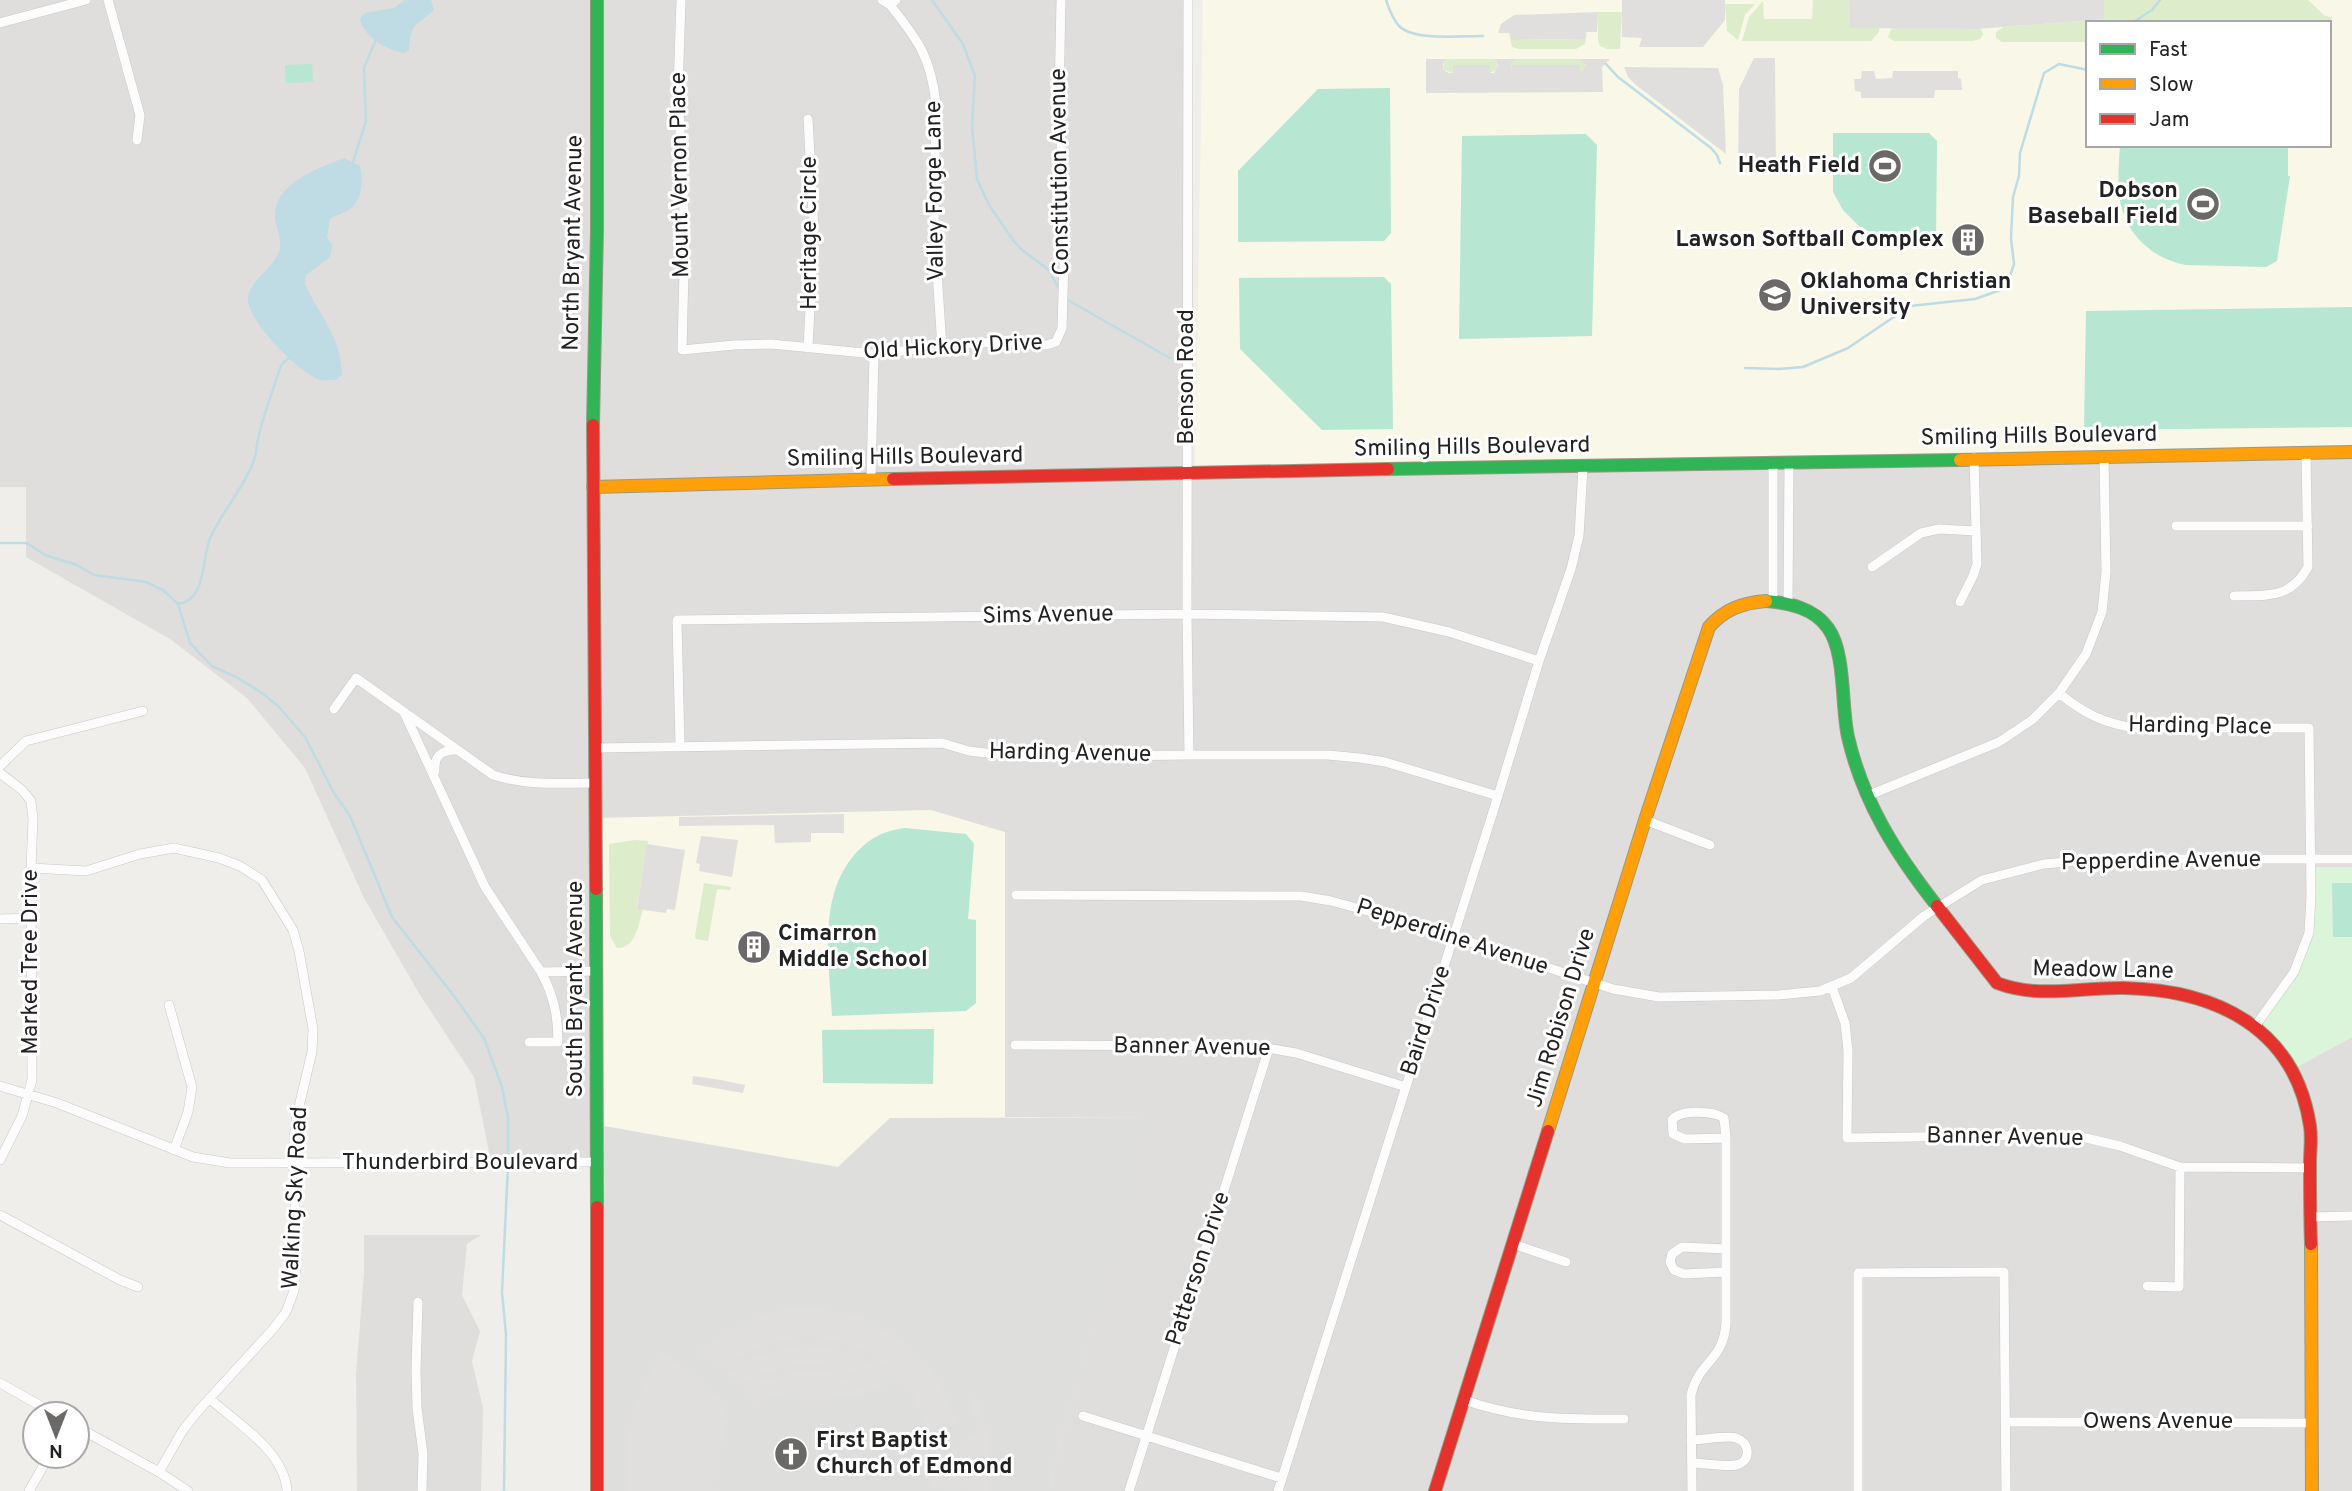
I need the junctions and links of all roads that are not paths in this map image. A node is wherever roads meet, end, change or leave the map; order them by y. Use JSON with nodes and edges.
{"nodes":[{"id":1,"x":86,"y":0,"type":"edge"},
{"id":2,"x":108,"y":0,"type":"edge"},
{"id":3,"x":597,"y":0,"type":"edge"},
{"id":4,"x":681,"y":0,"type":"edge"},
{"id":5,"x":1061,"y":0,"type":"edge"},
{"id":6,"x":1188,"y":0,"type":"edge"},
{"id":7,"x":890,"y":2,"type":"edge"},
{"id":8,"x":0,"y":23,"type":"edge"},
{"id":9,"x":808,"y":118,"type":"dead end"},
{"id":10,"x":137,"y":140,"type":"dead end"},
{"id":11,"x":1056,"y":342,"type":"joint"},
{"id":12,"x":942,"y":347,"type":"junction"},
{"id":13,"x":808,"y":348,"type":"junction"},
{"id":14,"x":682,"y":350,"type":"joint"},
{"id":15,"x":874,"y":354,"type":"junction"},
{"id":16,"x":2352,"y":452,"type":"edge"},
{"id":17,"x":2306,"y":453,"type":"junction"},
{"id":18,"x":1974,"y":458,"type":"junction"},
{"id":19,"x":2104,"y":458,"type":"junction"},
{"id":20,"x":1788,"y":463,"type":"junction"},
{"id":21,"x":1773,"y":464,"type":"junction"},
{"id":22,"x":1583,"y":468,"type":"junction"},
{"id":23,"x":1187,"y":473,"type":"junction"},
{"id":24,"x":871,"y":479,"type":"junction"},
{"id":25,"x":593,"y":487,"type":"junction"},
{"id":26,"x":2176,"y":526,"type":"dead end"},
{"id":27,"x":2308,"y":526,"type":"junction"},
{"id":28,"x":1976,"y":531,"type":"junction"},
{"id":29,"x":1872,"y":566,"type":"dead end"},
{"id":30,"x":2234,"y":596,"type":"dead end"},
{"id":31,"x":1773,"y":602,"type":"junction"},
{"id":32,"x":1960,"y":602,"type":"dead end"},
{"id":33,"x":1788,"y":603,"type":"junction"},
{"id":34,"x":1187,"y":614,"type":"junction"},
{"id":35,"x":1539,"y":662,"type":"junction"},
{"id":36,"x":2059,"y":693,"type":"junction"},
{"id":37,"x":334,"y":709,"type":"dead end"},
{"id":38,"x":144,"y":711,"type":"dead end"},
{"id":39,"x":404,"y":712,"type":"junction"},
{"id":40,"x":680,"y":745,"type":"junction"},
{"id":41,"x":597,"y":748,"type":"junction"},
{"id":42,"x":456,"y":750,"type":"junction"},
{"id":43,"x":1189,"y":755,"type":"junction"},
{"id":44,"x":0,"y":766,"type":"edge"},
{"id":45,"x":0,"y":773,"type":"edge"},
{"id":46,"x":435,"y":778,"type":"junction"},
{"id":47,"x":596,"y":783,"type":"junction"},
{"id":48,"x":1498,"y":796,"type":"junction"},
{"id":49,"x":1867,"y":796,"type":"junction"},
{"id":50,"x":1645,"y":820,"type":"junction"},
{"id":51,"x":1710,"y":845,"type":"dead end"},
{"id":52,"x":2352,"y":859,"type":"edge"},
{"id":53,"x":2311,"y":860,"type":"junction"},
{"id":54,"x":31,"y":868,"type":"junction"},
{"id":55,"x":1016,"y":895,"type":"dead end"},
{"id":56,"x":1938,"y":906,"type":"junction"},
{"id":57,"x":32,"y":918,"type":"junction"},
{"id":58,"x":0,"y":919,"type":"edge"},
{"id":59,"x":1453,"y":937,"type":"junction"},
{"id":60,"x":597,"y":971,"type":"junction"},
{"id":61,"x":541,"y":972,"type":"junction"},
{"id":62,"x":1595,"y":983,"type":"junction"},
{"id":63,"x":1832,"y":988,"type":"junction"},
{"id":64,"x":169,"y":1005,"type":"dead end"},
{"id":65,"x":2256,"y":1025,"type":"junction"},
{"id":66,"x":529,"y":1042,"type":"dead end"},
{"id":67,"x":1015,"y":1045,"type":"dead end"},
{"id":68,"x":1269,"y":1048,"type":"junction"},
{"id":69,"x":0,"y":1086,"type":"edge"},
{"id":70,"x":1406,"y":1087,"type":"junction"},
{"id":71,"x":27,"y":1093,"type":"junction"},
{"id":72,"x":1726,"y":1138,"type":"junction"},
{"id":73,"x":174,"y":1150,"type":"junction"},
{"id":74,"x":0,"y":1160,"type":"edge"},
{"id":75,"x":597,"y":1162,"type":"junction"},
{"id":76,"x":295,"y":1163,"type":"junction"},
{"id":77,"x":2180,"y":1167,"type":"junction"},
{"id":78,"x":2311,"y":1168,"type":"junction"},
{"id":79,"x":0,"y":1215,"type":"edge"},
{"id":80,"x":2352,"y":1216,"type":"edge"},
{"id":81,"x":2311,"y":1217,"type":"junction"},
{"id":82,"x":1513,"y":1244,"type":"junction"},
{"id":83,"x":1726,"y":1249,"type":"junction"},
{"id":84,"x":1566,"y":1262,"type":"dead end"},
{"id":85,"x":1726,"y":1272,"type":"junction"},
{"id":86,"x":2147,"y":1286,"type":"dead end"},
{"id":87,"x":138,"y":1287,"type":"dead end"},
{"id":88,"x":418,"y":1302,"type":"dead end"},
{"id":89,"x":0,"y":1383,"type":"edge"},
{"id":90,"x":210,"y":1399,"type":"junction"},
{"id":91,"x":30,"y":1400,"type":"edge"},
{"id":92,"x":1464,"y":1401,"type":"junction"},
{"id":93,"x":1083,"y":1416,"type":"dead end"},
{"id":94,"x":1623,"y":1419,"type":"dead end"},
{"id":95,"x":2006,"y":1422,"type":"junction"},
{"id":96,"x":2311,"y":1423,"type":"junction"},
{"id":97,"x":91,"y":1435,"type":"edge"},
{"id":98,"x":1146,"y":1435,"type":"junction"},
{"id":99,"x":1691,"y":1440,"type":"junction"},
{"id":100,"x":1692,"y":1463,"type":"junction"},
{"id":101,"x":41,"y":1470,"type":"edge"},
{"id":102,"x":159,"y":1472,"type":"junction"},
{"id":103,"x":1281,"y":1478,"type":"junction"},
{"id":104,"x":179,"y":1488,"type":"edge"},
{"id":105,"x":29,"y":1491,"type":"edge"},
{"id":106,"x":188,"y":1491,"type":"edge"},
{"id":107,"x":287,"y":1491,"type":"edge"},
{"id":108,"x":422,"y":1491,"type":"edge"},
{"id":109,"x":597,"y":1491,"type":"edge"},
{"id":110,"x":1129,"y":1491,"type":"edge"},
{"id":111,"x":1278,"y":1491,"type":"edge"},
{"id":112,"x":1435,"y":1491,"type":"edge"},
{"id":113,"x":1692,"y":1491,"type":"edge"},
{"id":114,"x":1858,"y":1491,"type":"edge"},
{"id":115,"x":2006,"y":1491,"type":"edge"},
{"id":116,"x":2312,"y":1491,"type":"edge"}],
"edges":[{"from":1,"to":8,"type":"street"},
{"from":2,"to":10,"type":"street"},
{"from":3,"to":25,"type":"street","name":"North Bryant Avenue"},
{"from":4,"to":14,"type":"street","name":"Mount Vernon Place"},
{"from":5,"to":11,"type":"street","name":"Constitution Avenue"},
{"from":6,"to":23,"type":"street","name":"Benson Road"},
{"from":7,"to":12,"type":"street","name":"Valley Forge Lane"},
{"from":9,"to":13,"type":"street","name":"Heritage Circle"},
{"from":11,"to":12,"type":"street","name":"Old Hickory Drive"},
{"from":12,"to":15,"type":"street","name":"Old Hickory Drive"},
{"from":13,"to":14,"type":"street","name":"Old Hickory Drive"},
{"from":13,"to":15,"type":"street","name":"Old Hickory Drive"},
{"from":15,"to":24,"type":"street"},
{"from":16,"to":17,"type":"street","name":"Smiling Hills Boulevard"},
{"from":17,"to":19,"type":"street","name":"Smiling Hills Boulevard"},
{"from":17,"to":27,"type":"street"},
{"from":18,"to":19,"type":"street","name":"Smiling Hills Boulevard"},
{"from":18,"to":20,"type":"street","name":"Smiling Hills Boulevard"},
{"from":18,"to":28,"type":"street"},
{"from":19,"to":36,"type":"street"},
{"from":20,"to":21,"type":"street","name":"Smiling Hills Boulevard"},
{"from":20,"to":33,"type":"street"},
{"from":21,"to":22,"type":"street","name":"Smiling Hills Boulevard"},
{"from":21,"to":31,"type":"street"},
{"from":22,"to":23,"type":"street","name":"Smiling Hills Boulevard"},
{"from":22,"to":35,"type":"street","name":"Baird Drive"},
{"from":23,"to":24,"type":"street","name":"Smiling Hills Boulevard"},
{"from":23,"to":34,"type":"street","name":"Benson Road"},
{"from":24,"to":25,"type":"street","name":"Smiling Hills Boulevard"},
{"from":25,"to":41,"type":"street","name":"South Bryant Avenue"},
{"from":26,"to":27,"type":"street"},
{"from":27,"to":30,"type":"street"},
{"from":28,"to":29,"type":"street"},
{"from":28,"to":32,"type":"street"},
{"from":31,"to":33,"type":"street","name":"Jim Robison Drive"},
{"from":31,"to":50,"type":"street","name":"Jim Robison Drive"},
{"from":33,"to":49,"type":"street","name":"Meadow Lane"},
{"from":34,"to":35,"type":"street","name":"Sims Avenue"},
{"from":34,"to":40,"type":"street","name":"Sims Avenue"},
{"from":34,"to":43,"type":"street","name":"Benson Road"},
{"from":35,"to":48,"type":"street","name":"Baird Drive"},
{"from":36,"to":49,"type":"street"},
{"from":36,"to":53,"type":"street","name":"Harding Place"},
{"from":37,"to":39,"type":"street"},
{"from":38,"to":44,"type":"street"},
{"from":39,"to":42,"type":"street"},
{"from":39,"to":46,"type":"street"},
{"from":40,"to":41,"type":"street","name":"Harding Avenue"},
{"from":40,"to":43,"type":"street","name":"Harding Avenue"},
{"from":41,"to":47,"type":"street","name":"South Bryant Avenue"},
{"from":42,"to":46,"type":"street"},
{"from":42,"to":47,"type":"street"},
{"from":43,"to":48,"type":"street","name":"Harding Avenue"},
{"from":45,"to":54,"type":"street","name":"Marked Tree Drive"},
{"from":46,"to":61,"type":"street"},
{"from":47,"to":60,"type":"street","name":"South Bryant Avenue"},
{"from":48,"to":59,"type":"street","name":"Baird Drive"},
{"from":49,"to":56,"type":"street","name":"Meadow Lane"},
{"from":50,"to":51,"type":"street"},
{"from":50,"to":62,"type":"street","name":"Jim Robison Drive"},
{"from":52,"to":53,"type":"street","name":"Pepperdine Avenue"},
{"from":53,"to":56,"type":"street","name":"Pepperdine Avenue"},
{"from":53,"to":65,"type":"street"},
{"from":54,"to":57,"type":"street","name":"Marked Tree Drive"},
{"from":54,"to":76,"type":"street","name":"Walking Sky Road"},
{"from":55,"to":59,"type":"street","name":"Pepperdine Avenue"},
{"from":56,"to":63,"type":"street","name":"Pepperdine Avenue"},
{"from":56,"to":65,"type":"street","name":"Meadow Lane"},
{"from":57,"to":58,"type":"street"},
{"from":57,"to":71,"type":"street","name":"Marked Tree Drive"},
{"from":59,"to":62,"type":"street","name":"Pepperdine Avenue"},
{"from":59,"to":70,"type":"street","name":"Baird Drive"},
{"from":60,"to":61,"type":"street"},
{"from":60,"to":75,"type":"street","name":"South Bryant Avenue"},
{"from":61,"to":66,"type":"street"},
{"from":62,"to":63,"type":"street","name":"Pepperdine Avenue"},
{"from":62,"to":82,"type":"street","name":"Jim Robison Drive"},
{"from":63,"to":77,"type":"street","name":"Banner Avenue"},
{"from":64,"to":73,"type":"street"},
{"from":65,"to":78,"type":"street","name":"Meadow Lane"},
{"from":67,"to":68,"type":"street","name":"Banner Avenue"},
{"from":68,"to":70,"type":"street","name":"Banner Avenue"},
{"from":68,"to":98,"type":"street","name":"Patterson Drive"},
{"from":69,"to":71,"type":"street","name":"Thunderbird Boulevard"},
{"from":70,"to":103,"type":"street","name":"Baird Drive"},
{"from":71,"to":73,"type":"street","name":"Thunderbird Boulevard"},
{"from":71,"to":74,"type":"street","name":"Marked Tree Drive"},
{"from":72,"to":72,"type":"street"},
{"from":72,"to":83,"type":"street"},
{"from":73,"to":76,"type":"street","name":"Thunderbird Boulevard"},
{"from":75,"to":76,"type":"street","name":"Thunderbird Boulevard"},
{"from":75,"to":109,"type":"street","name":"South Bryant Avenue"},
{"from":76,"to":90,"type":"street","name":"Walking Sky Road"},
{"from":77,"to":78,"type":"street","name":"Banner Avenue"},
{"from":77,"to":86,"type":"street"},
{"from":78,"to":81,"type":"street","name":"Meadow Lane"},
{"from":79,"to":87,"type":"street"},
{"from":80,"to":81,"type":"street"},
{"from":81,"to":96,"type":"street","name":"Meadow Lane"},
{"from":82,"to":84,"type":"street"},
{"from":82,"to":92,"type":"street","name":"Jim Robison Drive"},
{"from":83,"to":85,"type":"street"},
{"from":83,"to":85,"type":"street"},
{"from":85,"to":99,"type":"street"},
{"from":88,"to":108,"type":"street"},
{"from":89,"to":91,"type":"street"},
{"from":90,"to":102,"type":"street","name":"Walking Sky Road"},
{"from":90,"to":107,"type":"street"},
{"from":92,"to":94,"type":"street"},
{"from":92,"to":112,"type":"street","name":"Jim Robison Drive"},
{"from":93,"to":98,"type":"street"},
{"from":95,"to":96,"type":"street","name":"Owens Avenue"},
{"from":95,"to":114,"type":"street"},
{"from":95,"to":115,"type":"street"},
{"from":96,"to":116,"type":"street","name":"Meadow Lane"},
{"from":97,"to":102,"type":"street"},
{"from":98,"to":103,"type":"street"},
{"from":98,"to":110,"type":"street","name":"Patterson Drive"},
{"from":99,"to":100,"type":"street"},
{"from":99,"to":100,"type":"street"},
{"from":100,"to":113,"type":"street"},
{"from":101,"to":105,"type":"street"},
{"from":102,"to":104,"type":"street"},
{"from":103,"to":111,"type":"street","name":"Baird Drive"},
{"from":104,"to":106,"type":"street"}]}
